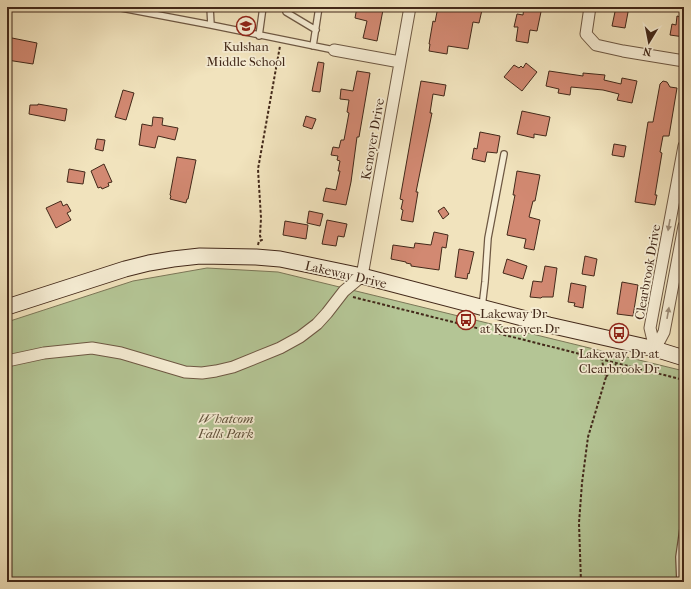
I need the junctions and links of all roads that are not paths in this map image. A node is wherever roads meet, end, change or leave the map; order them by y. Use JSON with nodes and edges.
{"nodes":[{"id":1,"x":116,"y":7,"type":"edge"},
{"id":2,"x":210,"y":7,"type":"edge"},
{"id":3,"x":263,"y":7,"type":"edge"},
{"id":4,"x":284,"y":7,"type":"edge"},
{"id":5,"x":319,"y":7,"type":"edge"},
{"id":6,"x":410,"y":7,"type":"edge"},
{"id":7,"x":590,"y":7,"type":"edge"},
{"id":8,"x":211,"y":25,"type":"junction"},
{"id":9,"x":316,"y":30,"type":"junction"},
{"id":10,"x":258,"y":36,"type":"junction"},
{"id":11,"x":313,"y":46,"type":"junction"},
{"id":12,"x":334,"y":50,"type":"joint"},
{"id":13,"x":684,"y":61,"type":"edge"},
{"id":14,"x":400,"y":62,"type":"junction"},
{"id":15,"x":684,"y":146,"type":"edge"},
{"id":16,"x":504,"y":154,"type":"dead end"},
{"id":17,"x":684,"y":226,"type":"edge"},
{"id":18,"x":362,"y":276,"type":"junction"},
{"id":19,"x":7,"y":307,"type":"edge"},
{"id":20,"x":482,"y":308,"type":"junction"},
{"id":21,"x":655,"y":349,"type":"junction"},
{"id":22,"x":684,"y":358,"type":"edge"},
{"id":23,"x":7,"y":361,"type":"edge"},
{"id":24,"x":684,"y":522,"type":"edge"},
{"id":25,"x":680,"y":582,"type":"edge"}],
"edges":[{"from":1,"to":8,"type":"lane"},
{"from":2,"to":8,"type":"lane"},
{"from":3,"to":10,"type":"lane"},
{"from":4,"to":9,"type":"lane"},
{"from":5,"to":9,"type":"lane"},
{"from":6,"to":14,"type":"street","name":"Kenoyer Drive"},
{"from":7,"to":13,"type":"street"},
{"from":8,"to":10,"type":"lane"},
{"from":9,"to":11,"type":"lane"},
{"from":10,"to":11,"type":"lane"},
{"from":11,"to":12,"type":"lane"},
{"from":12,"to":14,"type":"street"},
{"from":14,"to":18,"type":"street","name":"Kenoyer Drive"},
{"from":15,"to":21,"type":"street","name":"Clearbrook Drive","one_way":true},
{"from":16,"to":20,"type":"lane"},
{"from":21,"to":17,"type":"street","one_way":true},
{"from":18,"to":19,"type":"main road","name":"Lakeway Drive"},
{"from":18,"to":20,"type":"main road","name":"Lakeway Drive"},
{"from":18,"to":23,"type":"street"},
{"from":20,"to":21,"type":"main road","name":"Lakeway Drive"},
{"from":21,"to":22,"type":"main road","name":"Lakeway Drive"},
{"from":24,"to":25,"type":"lane"}]}
